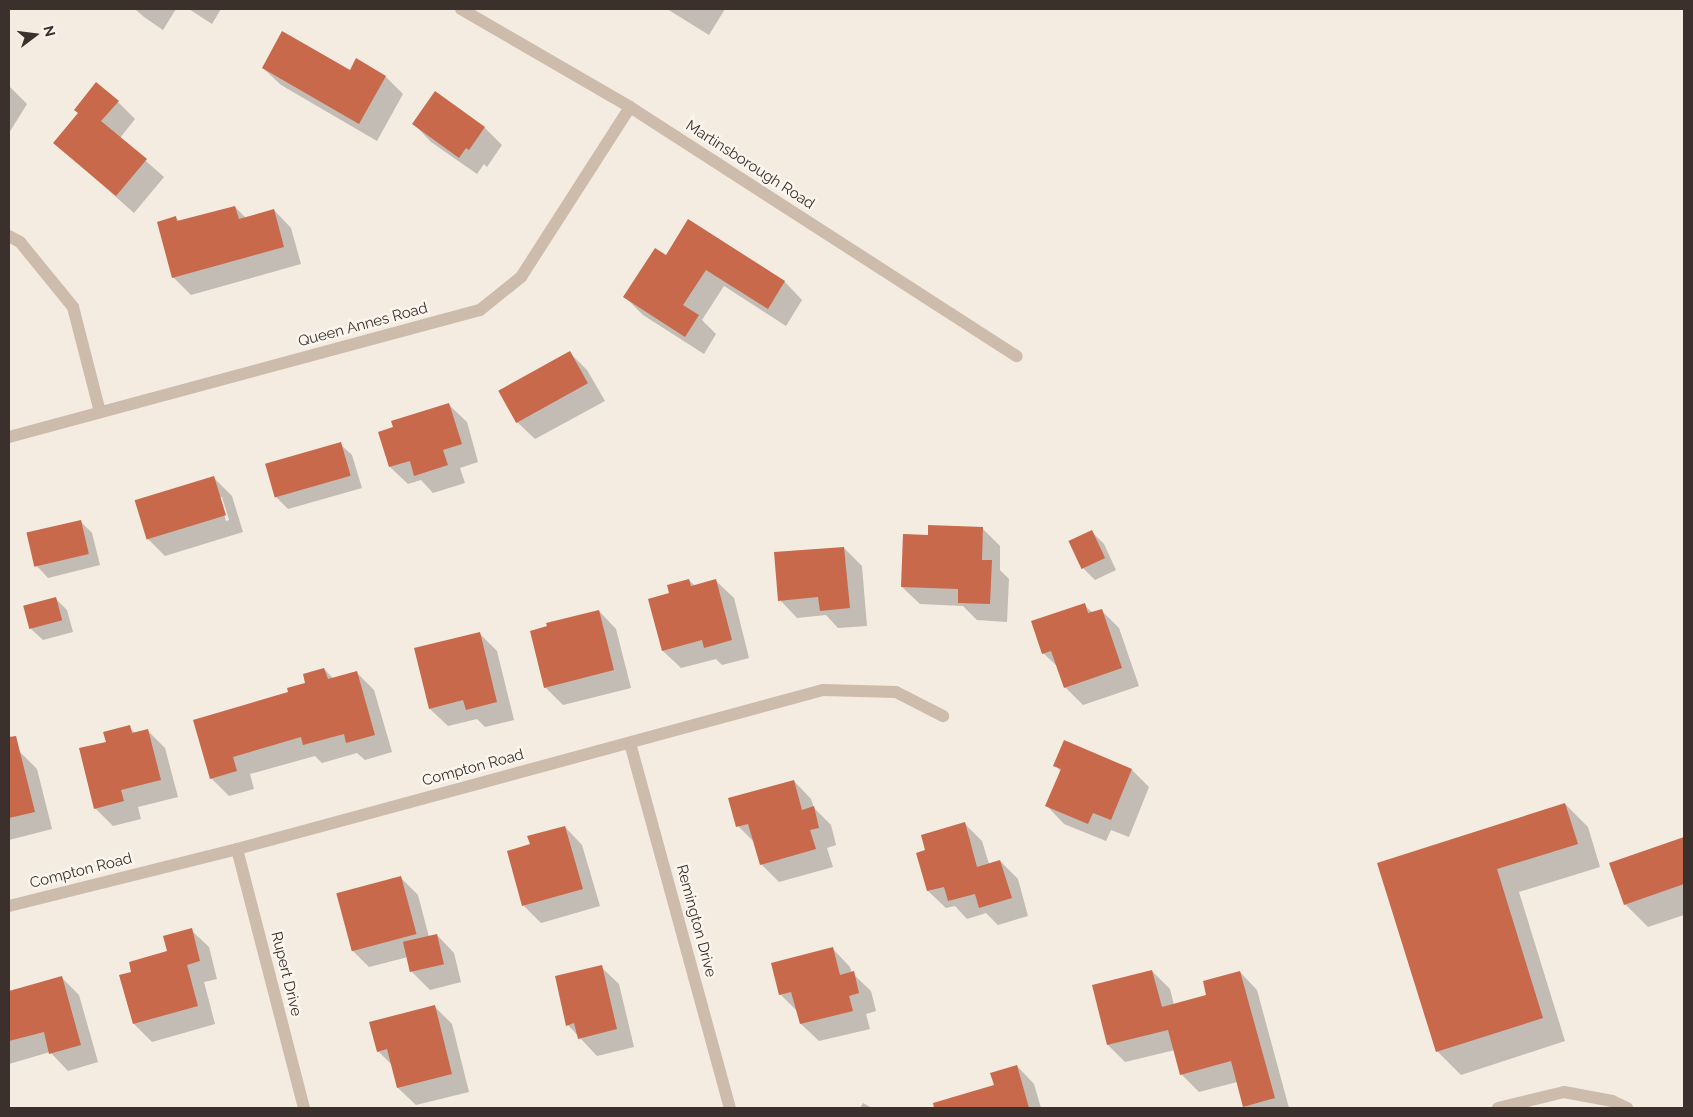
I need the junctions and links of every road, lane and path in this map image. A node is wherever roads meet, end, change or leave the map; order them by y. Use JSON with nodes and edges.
{"nodes":[{"id":1,"x":462,"y":9,"type":"edge"},
{"id":2,"x":630,"y":107,"type":"junction"},
{"id":3,"x":9,"y":236,"type":"edge"},
{"id":4,"x":1017,"y":356,"type":"dead end"},
{"id":5,"x":100,"y":412,"type":"junction"},
{"id":6,"x":9,"y":437,"type":"edge"},
{"id":7,"x":943,"y":716,"type":"dead end"},
{"id":8,"x":630,"y":743,"type":"junction"},
{"id":9,"x":237,"y":849,"type":"junction"},
{"id":10,"x":9,"y":906,"type":"edge"},
{"id":11,"x":304,"y":1108,"type":"edge"},
{"id":12,"x":730,"y":1108,"type":"edge"},
{"id":13,"x":1498,"y":1108,"type":"edge"},
{"id":14,"x":1627,"y":1108,"type":"edge"}],
"edges":[{"from":1,"to":2,"type":"street","name":"Martinsborough Road"},
{"from":2,"to":4,"type":"street","name":"Martinsborough Road"},
{"from":2,"to":5,"type":"street","name":"Queen Annes Road"},
{"from":3,"to":5,"type":"street"},
{"from":5,"to":6,"type":"street","name":"Queen Annes Road"},
{"from":7,"to":8,"type":"street","name":"Compton Road"},
{"from":8,"to":9,"type":"street","name":"Compton Road"},
{"from":8,"to":12,"type":"street","name":"Remington Drive"},
{"from":9,"to":10,"type":"street","name":"Compton Road"},
{"from":9,"to":11,"type":"street","name":"Rupert Drive"},
{"from":13,"to":14,"type":"street"}]}
